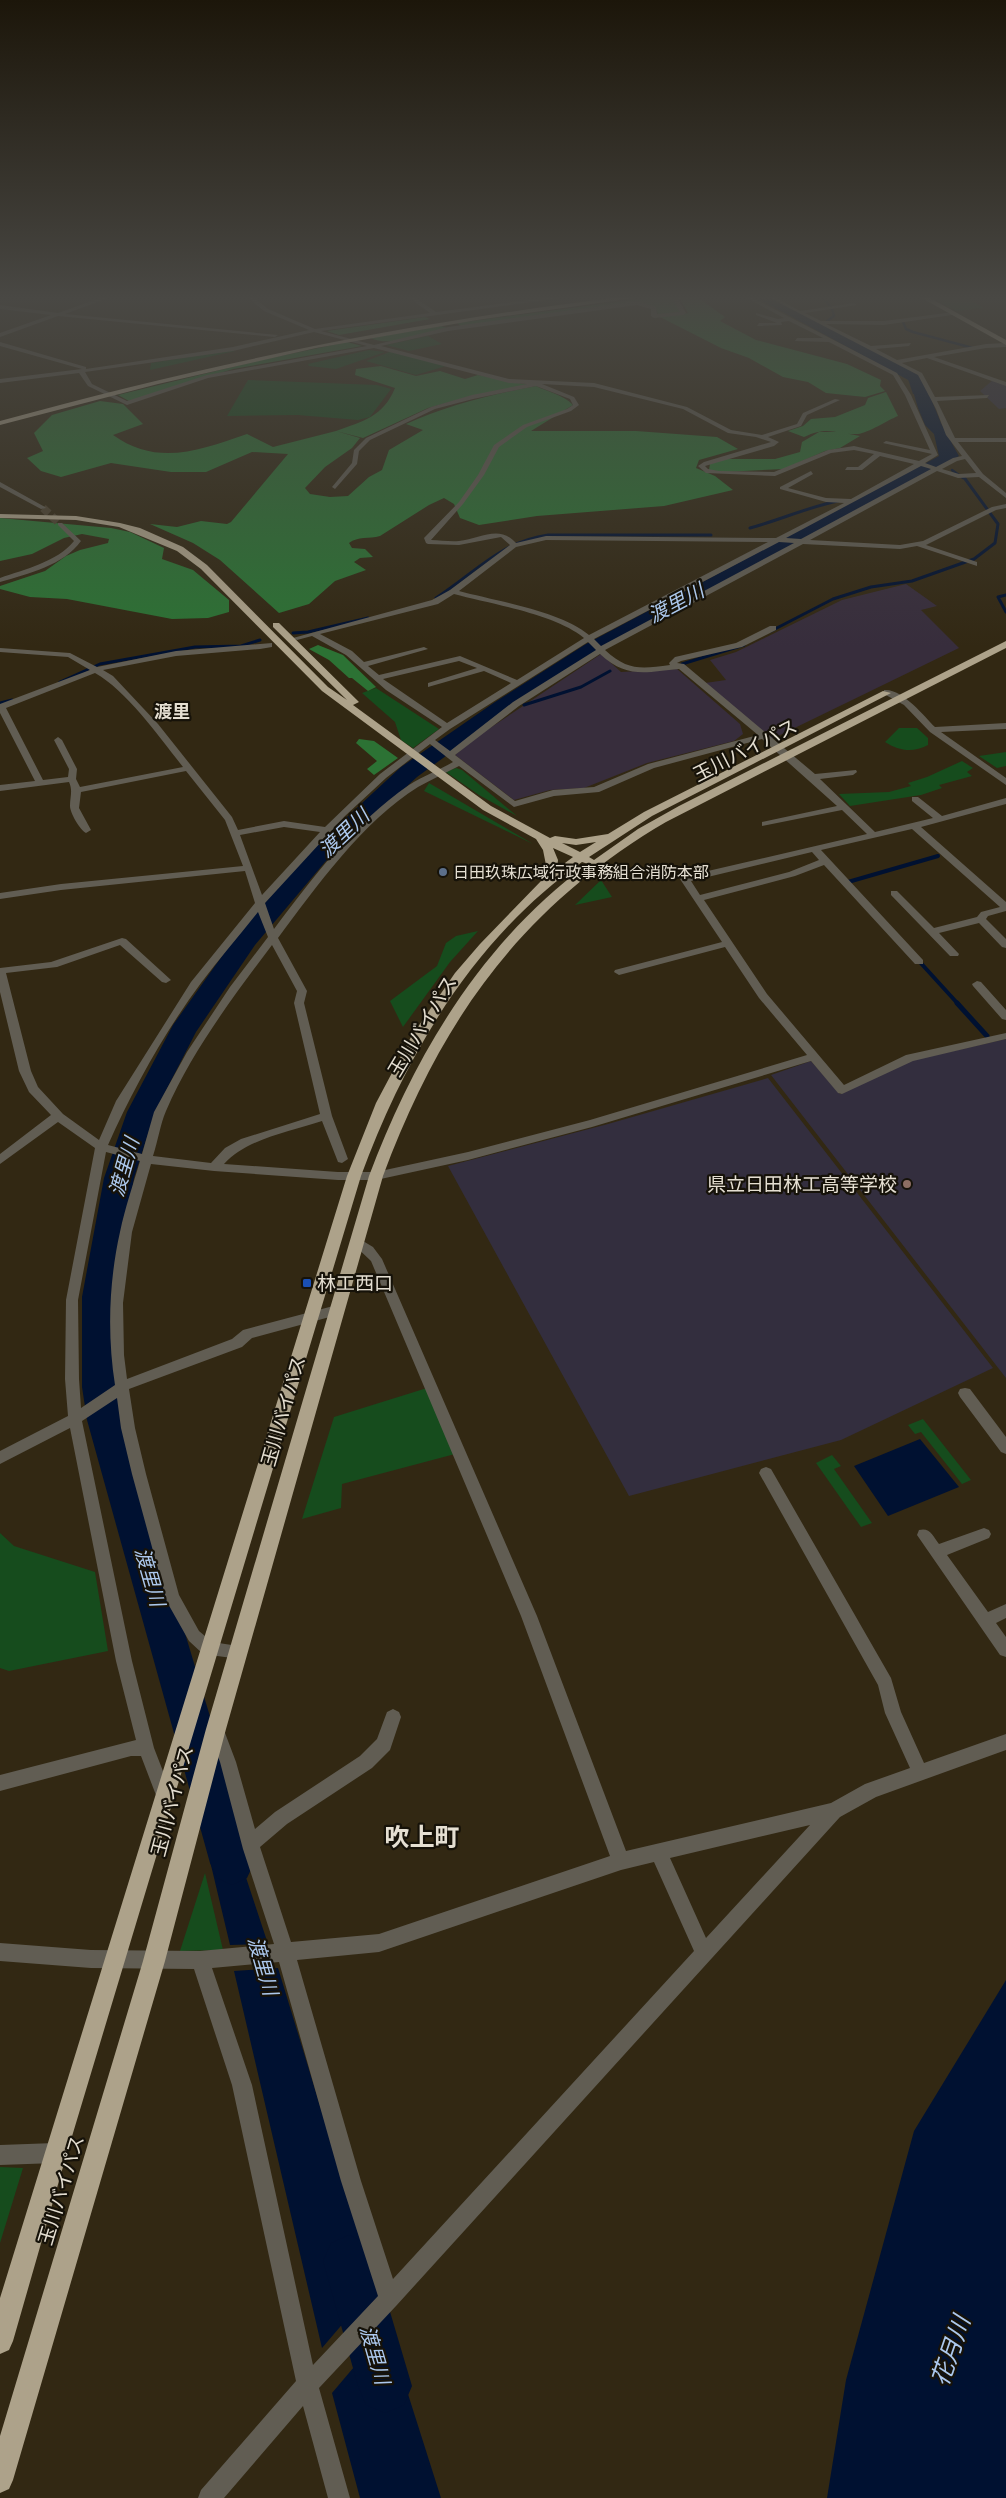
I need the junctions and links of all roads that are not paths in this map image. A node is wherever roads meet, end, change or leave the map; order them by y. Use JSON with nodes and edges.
{"nodes":[{"id":1,"x":17,"y":414,"type":"edge"},
{"id":2,"x":36,"y":414,"type":"edge"},
{"id":3,"x":51,"y":414,"type":"edge"},
{"id":4,"x":421,"y":414,"type":"edge"},
{"id":5,"x":559,"y":414,"type":"edge"},
{"id":6,"x":695,"y":414,"type":"edge"},
{"id":7,"x":807,"y":414,"type":"edge"},
{"id":8,"x":916,"y":414,"type":"edge"},
{"id":9,"x":941,"y":414,"type":"edge"},
{"id":10,"x":0,"y":418,"type":"edge"},
{"id":11,"x":0,"y":423,"type":"edge"},
{"id":12,"x":0,"y":429,"type":"edge"},
{"id":13,"x":764,"y":436,"type":"junction"},
{"id":14,"x":953,"y":440,"type":"junction"},
{"id":15,"x":1006,"y":440,"type":"edge"},
{"id":16,"x":879,"y":443,"type":"dead end"},
{"id":17,"x":886,"y":443,"type":"dead end"},
{"id":18,"x":866,"y":451,"type":"junction"},
{"id":19,"x":934,"y":453,"type":"junction"},
{"id":20,"x":878,"y":454,"type":"junction"},
{"id":21,"x":965,"y":457,"type":"junction"},
{"id":22,"x":922,"y":464,"type":"junction"},
{"id":23,"x":848,"y":466,"type":"dead end"},
{"id":24,"x":941,"y":469,"type":"junction"},
{"id":25,"x":811,"y":473,"type":"dead end"},
{"id":26,"x":981,"y":475,"type":"junction"},
{"id":27,"x":0,"y":484,"type":"edge"},
{"id":28,"x":335,"y":487,"type":"dead end"},
{"id":29,"x":871,"y":491,"type":"junction"},
{"id":30,"x":1004,"y":494,"type":"edge"},
{"id":31,"x":888,"y":497,"type":"junction"},
{"id":32,"x":852,"y":501,"type":"junction"},
{"id":33,"x":1006,"y":506,"type":"edge"},
{"id":34,"x":43,"y":508,"type":"tunnel mouth"},
{"id":35,"x":0,"y":512,"type":"edge"},
{"id":36,"x":0,"y":516,"type":"edge"},
{"id":37,"x":60,"y":524,"type":"tunnel mouth"},
{"id":38,"x":778,"y":540,"type":"junction"},
{"id":39,"x":804,"y":541,"type":"junction"},
{"id":40,"x":512,"y":543,"type":"junction"},
{"id":41,"x":917,"y":544,"type":"junction"},
{"id":42,"x":974,"y":564,"type":"dead end"},
{"id":43,"x":0,"y":580,"type":"edge"},
{"id":44,"x":691,"y":586,"type":"junction"},
{"id":45,"x":453,"y":592,"type":"junction"},
{"id":46,"x":710,"y":593,"type":"junction"},
{"id":47,"x":773,"y":628,"type":"dead end"},
{"id":48,"x":313,"y":634,"type":"junction"},
{"id":49,"x":1006,"y":634,"type":"edge"},
{"id":50,"x":297,"y":638,"type":"dead end"},
{"id":51,"x":590,"y":638,"type":"junction"},
{"id":52,"x":1006,"y":644,"type":"edge"},
{"id":53,"x":269,"y":645,"type":"dead end"},
{"id":54,"x":424,"y":649,"type":"dead end"},
{"id":55,"x":602,"y":649,"type":"junction"},
{"id":56,"x":0,"y":650,"type":"edge"},
{"id":57,"x":362,"y":665,"type":"junction"},
{"id":58,"x":676,"y":666,"type":"junction"},
{"id":59,"x":92,"y":668,"type":"junction"},
{"id":60,"x":483,"y":669,"type":"junction"},
{"id":61,"x":377,"y":678,"type":"junction"},
{"id":62,"x":517,"y":683,"type":"junction"},
{"id":63,"x":431,"y":685,"type":"dead end"},
{"id":64,"x":893,"y":695,"type":"junction"},
{"id":65,"x":0,"y":707,"type":"edge"},
{"id":66,"x":1006,"y":726,"type":"edge"},
{"id":67,"x":448,"y":727,"type":"junction"},
{"id":68,"x":933,"y":730,"type":"junction"},
{"id":69,"x":763,"y":736,"type":"junction"},
{"id":70,"x":390,"y":738,"type":"junction"},
{"id":71,"x":58,"y":740,"type":"dead end"},
{"id":72,"x":430,"y":740,"type":"junction"},
{"id":73,"x":783,"y":751,"type":"junction"},
{"id":74,"x":449,"y":756,"type":"junction"},
{"id":75,"x":458,"y":763,"type":"junction"},
{"id":76,"x":190,"y":768,"type":"junction"},
{"id":77,"x":853,"y":772,"type":"dead end"},
{"id":78,"x":813,"y":777,"type":"junction"},
{"id":79,"x":72,"y":779,"type":"junction"},
{"id":80,"x":1006,"y":782,"type":"edge"},
{"id":81,"x":40,"y":783,"type":"junction"},
{"id":82,"x":0,"y":788,"type":"edge"},
{"id":83,"x":76,"y":790,"type":"junction"},
{"id":84,"x":915,"y":799,"type":"dead end"},
{"id":85,"x":1006,"y":801,"type":"edge"},
{"id":86,"x":844,"y":807,"type":"junction"},
{"id":87,"x":940,"y":819,"type":"junction"},
{"id":88,"x":765,"y":824,"type":"dead end"},
{"id":89,"x":914,"y":826,"type":"junction"},
{"id":90,"x":86,"y":830,"type":"dead end"},
{"id":91,"x":327,"y":830,"type":"junction"},
{"id":92,"x":235,"y":834,"type":"junction"},
{"id":93,"x":534,"y":834,"type":"junction"},
{"id":94,"x":873,"y":835,"type":"junction"},
{"id":95,"x":611,"y":836,"type":"junction"},
{"id":96,"x":815,"y":850,"type":"junction"},
{"id":97,"x":582,"y":858,"type":"junction"},
{"id":98,"x":825,"y":861,"type":"junction"},
{"id":99,"x":595,"y":864,"type":"junction"},
{"id":100,"x":249,"y":868,"type":"junction"},
{"id":101,"x":546,"y":883,"type":"junction"},
{"id":102,"x":894,"y":893,"type":"dead end"},
{"id":103,"x":0,"y":896,"type":"edge"},
{"id":104,"x":698,"y":898,"type":"junction"},
{"id":105,"x":260,"y":903,"type":"junction"},
{"id":106,"x":1006,"y":907,"type":"edge"},
{"id":107,"x":981,"y":919,"type":"junction"},
{"id":108,"x":932,"y":932,"type":"junction"},
{"id":109,"x":271,"y":934,"type":"junction"},
{"id":110,"x":728,"y":943,"type":"junction"},
{"id":111,"x":1006,"y":945,"type":"edge"},
{"id":112,"x":954,"y":954,"type":"dead end"},
{"id":113,"x":919,"y":962,"type":"dead end"},
{"id":114,"x":0,"y":971,"type":"edge"},
{"id":115,"x":619,"y":972,"type":"dead end"},
{"id":116,"x":166,"y":980,"type":"dead end"},
{"id":117,"x":977,"y":984,"type":"dead end"},
{"id":118,"x":1006,"y":1017,"type":"edge"},
{"id":119,"x":1006,"y":1036,"type":"edge"},
{"id":120,"x":815,"y":1056,"type":"junction"},
{"id":121,"x":58,"y":1116,"type":"junction"},
{"id":122,"x":326,"y":1116,"type":"junction"},
{"id":123,"x":101,"y":1146,"type":"junction"},
{"id":124,"x":146,"y":1159,"type":"junction"},
{"id":125,"x":342,"y":1159,"type":"dead end"},
{"id":126,"x":0,"y":1160,"type":"edge"},
{"id":127,"x":214,"y":1167,"type":"junction"},
{"id":128,"x":354,"y":1176,"type":"junction"},
{"id":129,"x":376,"y":1176,"type":"junction"},
{"id":130,"x":358,"y":1243,"type":"junction"},
{"id":131,"x":337,"y":1310,"type":"junction"},
{"id":132,"x":310,"y":1318,"type":"junction"},
{"id":133,"x":123,"y":1386,"type":"junction"},
{"id":134,"x":965,"y":1393,"type":"dead end"},
{"id":135,"x":75,"y":1419,"type":"junction"},
{"id":136,"x":1006,"y":1448,"type":"edge"},
{"id":137,"x":0,"y":1458,"type":"edge"},
{"id":138,"x":766,"y":1473,"type":"dead end"},
{"id":139,"x":984,"y":1534,"type":"dead end"},
{"id":140,"x":924,"y":1535,"type":"dead end"},
{"id":141,"x":936,"y":1552,"type":"junction"},
{"id":142,"x":1006,"y":1611,"type":"edge"},
{"id":143,"x":984,"y":1620,"type":"junction"},
{"id":144,"x":209,"y":1649,"type":"junction"},
{"id":145,"x":1006,"y":1650,"type":"edge"},
{"id":146,"x":239,"y":1652,"type":"junction"},
{"id":147,"x":393,"y":1717,"type":"dead end"},
{"id":148,"x":216,"y":1729,"type":"junction"},
{"id":149,"x":1006,"y":1742,"type":"edge"},
{"id":150,"x":146,"y":1748,"type":"junction"},
{"id":151,"x":920,"y":1772,"type":"junction"},
{"id":152,"x":0,"y":1783,"type":"edge"},
{"id":153,"x":165,"y":1797,"type":"junction"},
{"id":154,"x":834,"y":1812,"type":"junction"},
{"id":155,"x":251,"y":1844,"type":"junction"},
{"id":156,"x":659,"y":1852,"type":"junction"},
{"id":157,"x":621,"y":1860,"type":"junction"},
{"id":158,"x":0,"y":1952,"type":"edge"},
{"id":159,"x":286,"y":1954,"type":"junction"},
{"id":160,"x":704,"y":1954,"type":"junction"},
{"id":161,"x":115,"y":1960,"type":"junction"},
{"id":162,"x":200,"y":1960,"type":"junction"},
{"id":163,"x":154,"y":1961,"type":"junction"},
{"id":164,"x":55,"y":2153,"type":"junction"},
{"id":165,"x":0,"y":2155,"type":"edge"},
{"id":166,"x":389,"y":2299,"type":"junction"},
{"id":167,"x":0,"y":2341,"type":"edge"},
{"id":168,"x":307,"y":2384,"type":"junction"},
{"id":169,"x":0,"y":2480,"type":"edge"},
{"id":170,"x":209,"y":2498,"type":"edge"},
{"id":171,"x":339,"y":2498,"type":"edge"}],
"edges":[{"from":1,"to":10,"type":"highway"},
{"from":2,"to":11,"type":"highway"},
{"from":3,"to":12,"type":"highway"},
{"from":4,"to":28,"type":"street"},
{"from":5,"to":40,"type":"street"},
{"from":6,"to":13,"type":"street"},
{"from":7,"to":13,"type":"street"},
{"from":8,"to":19,"type":"street"},
{"from":9,"to":14,"type":"street"},
{"from":13,"to":18,"type":"street"},
{"from":14,"to":15,"type":"street"},
{"from":14,"to":21,"type":"street"},
{"from":16,"to":18,"type":"street"},
{"from":17,"to":19,"type":"street"},
{"from":18,"to":20,"type":"street"},
{"from":19,"to":22,"type":"street"},
{"from":20,"to":22,"type":"street"},
{"from":20,"to":23,"type":"street"},
{"from":21,"to":24,"type":"street"},
{"from":21,"to":26,"type":"street"},
{"from":22,"to":24,"type":"street"},
{"from":22,"to":29,"type":"street"},
{"from":24,"to":26,"type":"street"},
{"from":24,"to":31,"type":"street"},
{"from":25,"to":32,"type":"street"},
{"from":26,"to":30,"type":"street"},
{"from":27,"to":34,"type":"street"},
{"from":29,"to":31,"type":"street"},
{"from":29,"to":32,"type":"street"},
{"from":31,"to":39,"type":"street"},
{"from":32,"to":38,"type":"street"},
{"from":33,"to":41,"type":"street"},
{"from":35,"to":70,"type":"highway"},
{"from":36,"to":70,"type":"highway"},
{"from":37,"to":43,"type":"street"},
{"from":38,"to":39,"type":"street"},
{"from":38,"to":40,"type":"street"},
{"from":38,"to":44,"type":"street"},
{"from":39,"to":41,"type":"street"},
{"from":39,"to":46,"type":"street"},
{"from":40,"to":45,"type":"street"},
{"from":41,"to":42,"type":"street"},
{"from":44,"to":46,"type":"street"},
{"from":44,"to":51,"type":"street"},
{"from":45,"to":48,"type":"street"},
{"from":45,"to":51,"type":"street"},
{"from":46,"to":55,"type":"street"},
{"from":47,"to":58,"type":"street"},
{"from":48,"to":50,"type":"street"},
{"from":48,"to":57,"type":"street"},
{"from":49,"to":64,"type":"highway","name":"玉川バイパス"},
{"from":51,"to":55,"type":"street"},
{"from":51,"to":62,"type":"street"},
{"from":52,"to":64,"type":"highway","name":"玉川バイパス"},
{"from":53,"to":59,"type":"street"},
{"from":54,"to":57,"type":"street"},
{"from":55,"to":58,"type":"street"},
{"from":55,"to":74,"type":"street"},
{"from":56,"to":59,"type":"street"},
{"from":57,"to":61,"type":"street"},
{"from":58,"to":69,"type":"street"},
{"from":59,"to":65,"type":"street"},
{"from":59,"to":76,"type":"street"},
{"from":60,"to":61,"type":"street"},
{"from":60,"to":62,"type":"street"},
{"from":60,"to":63,"type":"street"},
{"from":61,"to":67,"type":"street"},
{"from":62,"to":67,"type":"street"},
{"from":64,"to":68,"type":"street"},
{"from":64,"to":73,"type":"highway","name":"玉川バイパス"},
{"from":65,"to":81,"type":"street"},
{"from":66,"to":68,"type":"street"},
{"from":67,"to":72,"type":"street"},
{"from":68,"to":80,"type":"street"},
{"from":69,"to":73,"type":"street"},
{"from":69,"to":75,"type":"street"},
{"from":70,"to":93,"type":"highway"},
{"from":71,"to":79,"type":"street"},
{"from":72,"to":74,"type":"street"},
{"from":72,"to":91,"type":"street"},
{"from":73,"to":78,"type":"street"},
{"from":73,"to":95,"type":"highway","name":"玉川バイパス"},
{"from":73,"to":99,"type":"highway","name":"玉川バイパス"},
{"from":74,"to":75,"type":"street"},
{"from":75,"to":109,"type":"street"},
{"from":76,"to":83,"type":"street"},
{"from":76,"to":92,"type":"street"},
{"from":77,"to":78,"type":"street"},
{"from":78,"to":86,"type":"street"},
{"from":79,"to":81,"type":"street"},
{"from":79,"to":83,"type":"street"},
{"from":81,"to":82,"type":"street"},
{"from":83,"to":90,"type":"street"},
{"from":84,"to":87,"type":"street"},
{"from":85,"to":87,"type":"street"},
{"from":86,"to":88,"type":"street"},
{"from":86,"to":94,"type":"street"},
{"from":87,"to":89,"type":"street"},
{"from":89,"to":94,"type":"street"},
{"from":89,"to":106,"type":"street"},
{"from":91,"to":92,"type":"street"},
{"from":91,"to":105,"type":"street"},
{"from":92,"to":100,"type":"street"},
{"from":93,"to":95,"type":"highway"},
{"from":93,"to":97,"type":"highway"},
{"from":93,"to":101,"type":"highway"},
{"from":94,"to":96,"type":"street"},
{"from":95,"to":97,"type":"highway","name":"玉川バイパス"},
{"from":96,"to":98,"type":"street"},
{"from":96,"to":104,"type":"street"},
{"from":97,"to":99,"type":"highway"},
{"from":97,"to":101,"type":"highway","name":"玉川バイパス"},
{"from":98,"to":104,"type":"street"},
{"from":98,"to":113,"type":"street"},
{"from":99,"to":129,"type":"highway","name":"玉川バイパス"},
{"from":100,"to":103,"type":"street"},
{"from":100,"to":105,"type":"street"},
{"from":101,"to":128,"type":"highway","name":"玉川バイパス"},
{"from":102,"to":108,"type":"street"},
{"from":104,"to":110,"type":"street"},
{"from":105,"to":109,"type":"street"},
{"from":105,"to":123,"type":"street"},
{"from":106,"to":107,"type":"street"},
{"from":107,"to":108,"type":"street"},
{"from":107,"to":111,"type":"street"},
{"from":108,"to":112,"type":"street"},
{"from":109,"to":122,"type":"street"},
{"from":109,"to":124,"type":"street"},
{"from":110,"to":115,"type":"street"},
{"from":110,"to":120,"type":"street"},
{"from":114,"to":116,"type":"street"},
{"from":114,"to":121,"type":"street"},
{"from":117,"to":118,"type":"street"},
{"from":119,"to":120,"type":"street"},
{"from":120,"to":129,"type":"street"},
{"from":121,"to":123,"type":"street"},
{"from":121,"to":126,"type":"street"},
{"from":122,"to":125,"type":"street"},
{"from":122,"to":127,"type":"street"},
{"from":123,"to":124,"type":"street"},
{"from":123,"to":135,"type":"street"},
{"from":124,"to":127,"type":"street"},
{"from":124,"to":133,"type":"street"},
{"from":127,"to":128,"type":"street"},
{"from":128,"to":129,"type":"street"},
{"from":128,"to":132,"type":"highway","name":"玉川バイパス"},
{"from":129,"to":130,"type":"highway","name":"玉川バイパス"},
{"from":130,"to":131,"type":"highway","name":"玉川バイパス"},
{"from":130,"to":157,"type":"street"},
{"from":131,"to":132,"type":"street"},
{"from":131,"to":146,"type":"highway","name":"玉川バイパス"},
{"from":132,"to":133,"type":"street"},
{"from":132,"to":144,"type":"highway","name":"玉川バイパス"},
{"from":133,"to":135,"type":"street"},
{"from":133,"to":144,"type":"street"},
{"from":134,"to":136,"type":"street"},
{"from":135,"to":137,"type":"street"},
{"from":135,"to":150,"type":"street"},
{"from":138,"to":151,"type":"street"},
{"from":139,"to":141,"type":"street"},
{"from":140,"to":141,"type":"street"},
{"from":141,"to":143,"type":"street"},
{"from":142,"to":143,"type":"street"},
{"from":143,"to":145,"type":"street"},
{"from":144,"to":146,"type":"street"},
{"from":144,"to":153,"type":"highway","name":"玉川バイパス"},
{"from":146,"to":148,"type":"highway","name":"玉川バイパス"},
{"from":147,"to":155,"type":"street"},
{"from":148,"to":155,"type":"street"},
{"from":148,"to":163,"type":"highway","name":"玉川バイパス"},
{"from":149,"to":151,"type":"street"},
{"from":150,"to":152,"type":"street"},
{"from":150,"to":153,"type":"street"},
{"from":151,"to":154,"type":"street"},
{"from":153,"to":161,"type":"highway","name":"玉川バイパス"},
{"from":154,"to":156,"type":"street"},
{"from":154,"to":160,"type":"street"},
{"from":155,"to":159,"type":"street"},
{"from":156,"to":157,"type":"street"},
{"from":156,"to":160,"type":"street"},
{"from":157,"to":159,"type":"street"},
{"from":158,"to":161,"type":"street"},
{"from":159,"to":162,"type":"street"},
{"from":159,"to":166,"type":"street"},
{"from":160,"to":166,"type":"street"},
{"from":161,"to":163,"type":"street"},
{"from":161,"to":164,"type":"highway","name":"玉川バイパス"},
{"from":162,"to":163,"type":"street"},
{"from":162,"to":168,"type":"street"},
{"from":163,"to":169,"type":"highway","name":"玉川バイパス"},
{"from":164,"to":165,"type":"street"},
{"from":164,"to":167,"type":"highway","name":"玉川バイパス"},
{"from":166,"to":168,"type":"street"},
{"from":168,"to":170,"type":"street"},
{"from":168,"to":171,"type":"street"}]}
